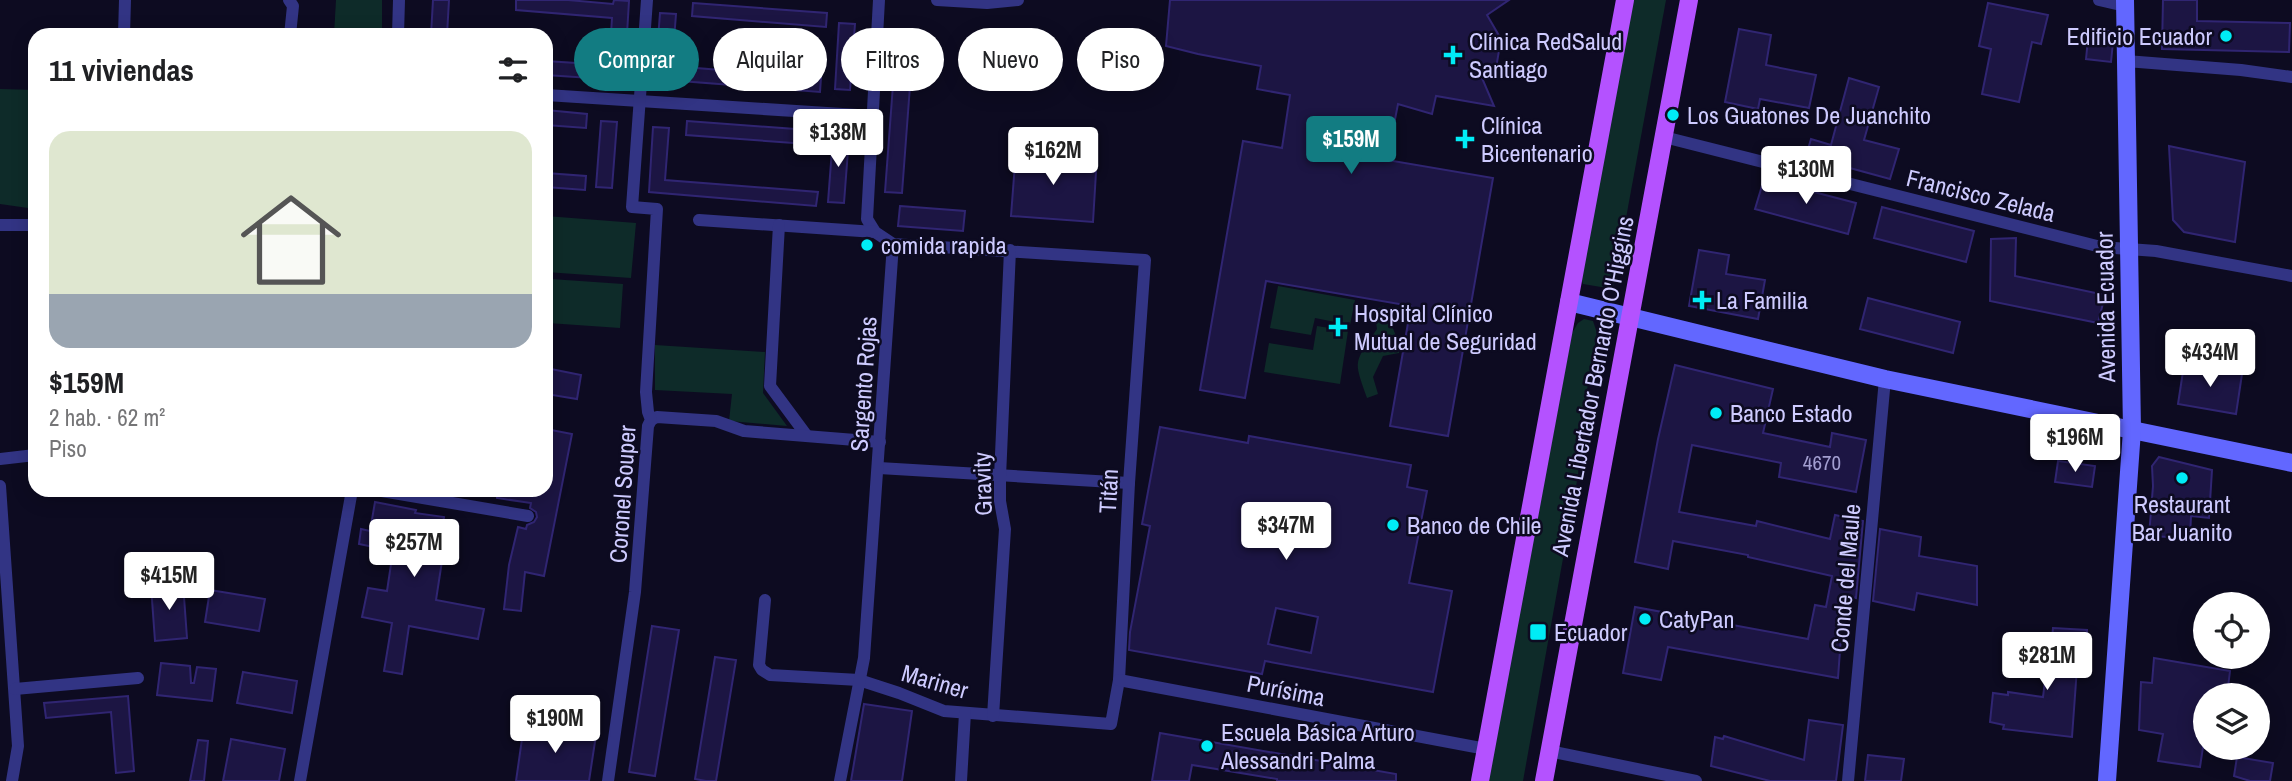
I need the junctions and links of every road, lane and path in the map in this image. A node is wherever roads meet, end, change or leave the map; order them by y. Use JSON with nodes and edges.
{"nodes":[{"id":1,"x":125,"y":0,"type":"edge"},
{"id":2,"x":289,"y":0,"type":"edge"},
{"id":3,"x":399,"y":0,"type":"edge"},
{"id":4,"x":647,"y":0,"type":"edge"},
{"id":5,"x":879,"y":0,"type":"edge"},
{"id":6,"x":937,"y":0,"type":"edge"},
{"id":7,"x":1017,"y":0,"type":"edge"},
{"id":8,"x":1625,"y":0,"type":"edge"},
{"id":9,"x":1689,"y":0,"type":"edge"},
{"id":10,"x":2099,"y":0,"type":"edge"},
{"id":11,"x":2125,"y":3,"type":"edge"},
{"id":12,"x":124,"y":28,"type":"edge"},
{"id":13,"x":291,"y":28,"type":"edge"},
{"id":14,"x":398,"y":28,"type":"edge"},
{"id":15,"x":2126,"y":61,"type":"junction"},
{"id":16,"x":2292,"y":77,"type":"edge"},
{"id":17,"x":553,"y":95,"type":"edge"},
{"id":18,"x":640,"y":101,"type":"junction"},
{"id":19,"x":873,"y":116,"type":"junction"},
{"id":20,"x":1664,"y":136,"type":"junction"},
{"id":21,"x":699,"y":220,"type":"dead end"},
{"id":22,"x":0,"y":225,"type":"edge"},
{"id":23,"x":28,"y":225,"type":"edge"},
{"id":24,"x":779,"y":225,"type":"junction"},
{"id":25,"x":875,"y":232,"type":"junction"},
{"id":26,"x":893,"y":244,"type":"junction"},
{"id":27,"x":2128,"y":249,"type":"junction"},
{"id":28,"x":1010,"y":250,"type":"junction"},
{"id":29,"x":2292,"y":276,"type":"edge"},
{"id":30,"x":1569,"y":302,"type":"junction"},
{"id":31,"x":1630,"y":316,"type":"junction"},
{"id":32,"x":1885,"y":379,"type":"junction"},
{"id":33,"x":651,"y":420,"type":"junction"},
{"id":34,"x":2132,"y":430,"type":"junction"},
{"id":35,"x":807,"y":436,"type":"junction"},
{"id":36,"x":880,"y":442,"type":"junction"},
{"id":37,"x":28,"y":456,"type":"edge"},
{"id":38,"x":0,"y":459,"type":"edge"},
{"id":39,"x":2292,"y":463,"type":"edge"},
{"id":40,"x":879,"y":468,"type":"junction"},
{"id":41,"x":1000,"y":477,"type":"junction"},
{"id":42,"x":1129,"y":483,"type":"junction"},
{"id":43,"x":0,"y":486,"type":"edge"},
{"id":44,"x":351,"y":497,"type":"edge"},
{"id":45,"x":417,"y":497,"type":"edge"},
{"id":46,"x":528,"y":516,"type":"dead end"},
{"id":47,"x":765,"y":600,"type":"dead end"},
{"id":48,"x":138,"y":678,"type":"dead end"},
{"id":49,"x":859,"y":680,"type":"junction"},
{"id":50,"x":1119,"y":680,"type":"junction"},
{"id":51,"x":15,"y":689,"type":"junction"},
{"id":52,"x":965,"y":713,"type":"junction"},
{"id":53,"x":993,"y":716,"type":"junction"},
{"id":54,"x":1111,"y":724,"type":"joint"},
{"id":55,"x":1486,"y":749,"type":"junction"},
{"id":56,"x":1549,"y":751,"type":"junction"},
{"id":57,"x":12,"y":781,"type":"edge"},
{"id":58,"x":300,"y":781,"type":"edge"},
{"id":59,"x":608,"y":781,"type":"edge"},
{"id":60,"x":840,"y":781,"type":"edge"},
{"id":61,"x":961,"y":781,"type":"edge"},
{"id":62,"x":1480,"y":781,"type":"edge"},
{"id":63,"x":1544,"y":781,"type":"edge"},
{"id":64,"x":1696,"y":781,"type":"edge"},
{"id":65,"x":1848,"y":781,"type":"edge"},
{"id":66,"x":2107,"y":781,"type":"edge"}],
"edges":[{"from":1,"to":12,"type":"street"},
{"from":2,"to":13,"type":"street"},
{"from":3,"to":14,"type":"street"},
{"from":4,"to":18,"type":"street"},
{"from":5,"to":19,"type":"street"},
{"from":6,"to":7,"type":"street"},
{"from":8,"to":30,"type":"main road","name":"Avenida Libertador Bernardo O'Higgins"},
{"from":9,"to":20,"type":"main road","name":"Avenida Libertador Bernardo O'Higgins"},
{"from":10,"to":11,"type":"street"},
{"from":11,"to":15,"type":"main road","name":"Avenida Ecuador"},
{"from":15,"to":16,"type":"street"},
{"from":15,"to":27,"type":"main road","name":"Avenida Ecuador"},
{"from":17,"to":18,"type":"street"},
{"from":18,"to":19,"type":"street"},
{"from":18,"to":33,"type":"street","name":"Coronel Souper"},
{"from":19,"to":25,"type":"street"},
{"from":20,"to":27,"type":"street","name":"Francisco Zelada"},
{"from":20,"to":31,"type":"main road","name":"Avenida Libertador Bernardo O'Higgins"},
{"from":21,"to":24,"type":"street"},
{"from":22,"to":23,"type":"street"},
{"from":24,"to":25,"type":"street"},
{"from":24,"to":35,"type":"street"},
{"from":25,"to":26,"type":"street"},
{"from":26,"to":28,"type":"street"},
{"from":26,"to":36,"type":"street","name":"Sargento Rojas"},
{"from":27,"to":29,"type":"street","name":"Francisco Zelada"},
{"from":27,"to":34,"type":"main road","name":"Avenida Ecuador"},
{"from":28,"to":41,"type":"street","name":"Gravity"},
{"from":28,"to":42,"type":"street","name":"Titán"},
{"from":30,"to":31,"type":"main road"},
{"from":30,"to":55,"type":"main road","name":"Avenida Libertador Bernardo O'Higgins"},
{"from":31,"to":32,"type":"main road"},
{"from":31,"to":56,"type":"main road","name":"Avenida Libertador Bernardo O'Higgins"},
{"from":32,"to":34,"type":"main road"},
{"from":32,"to":65,"type":"street","name":"Conde del Maule"},
{"from":33,"to":35,"type":"street"},
{"from":33,"to":59,"type":"street","name":"Coronel Souper"},
{"from":34,"to":39,"type":"main road"},
{"from":34,"to":66,"type":"main road","name":"Avenida Ecuador"},
{"from":35,"to":36,"type":"street"},
{"from":36,"to":40,"type":"street","name":"Sargento Rojas"},
{"from":37,"to":38,"type":"street"},
{"from":40,"to":41,"type":"street"},
{"from":40,"to":49,"type":"street","name":"Sargento Rojas"},
{"from":41,"to":42,"type":"street"},
{"from":41,"to":53,"type":"street","name":"Gravity"},
{"from":42,"to":50,"type":"street","name":"Titán"},
{"from":43,"to":51,"type":"street"},
{"from":44,"to":58,"type":"street"},
{"from":45,"to":46,"type":"street"},
{"from":47,"to":49,"type":"street","name":"Mariner"},
{"from":48,"to":51,"type":"street"},
{"from":49,"to":52,"type":"street","name":"Mariner"},
{"from":49,"to":60,"type":"street","name":"Sargento Rojas"},
{"from":50,"to":54,"type":"street","name":"Titán"},
{"from":50,"to":55,"type":"street","name":"Purísima"},
{"from":51,"to":57,"type":"street"},
{"from":52,"to":53,"type":"street","name":"Mariner"},
{"from":52,"to":61,"type":"street"},
{"from":53,"to":54,"type":"street","name":"Mariner"},
{"from":55,"to":62,"type":"main road","name":"Avenida Libertador Bernardo O'Higgins"},
{"from":56,"to":63,"type":"main road","name":"Avenida Libertador Bernardo O'Higgins"},
{"from":56,"to":64,"type":"street"}]}
